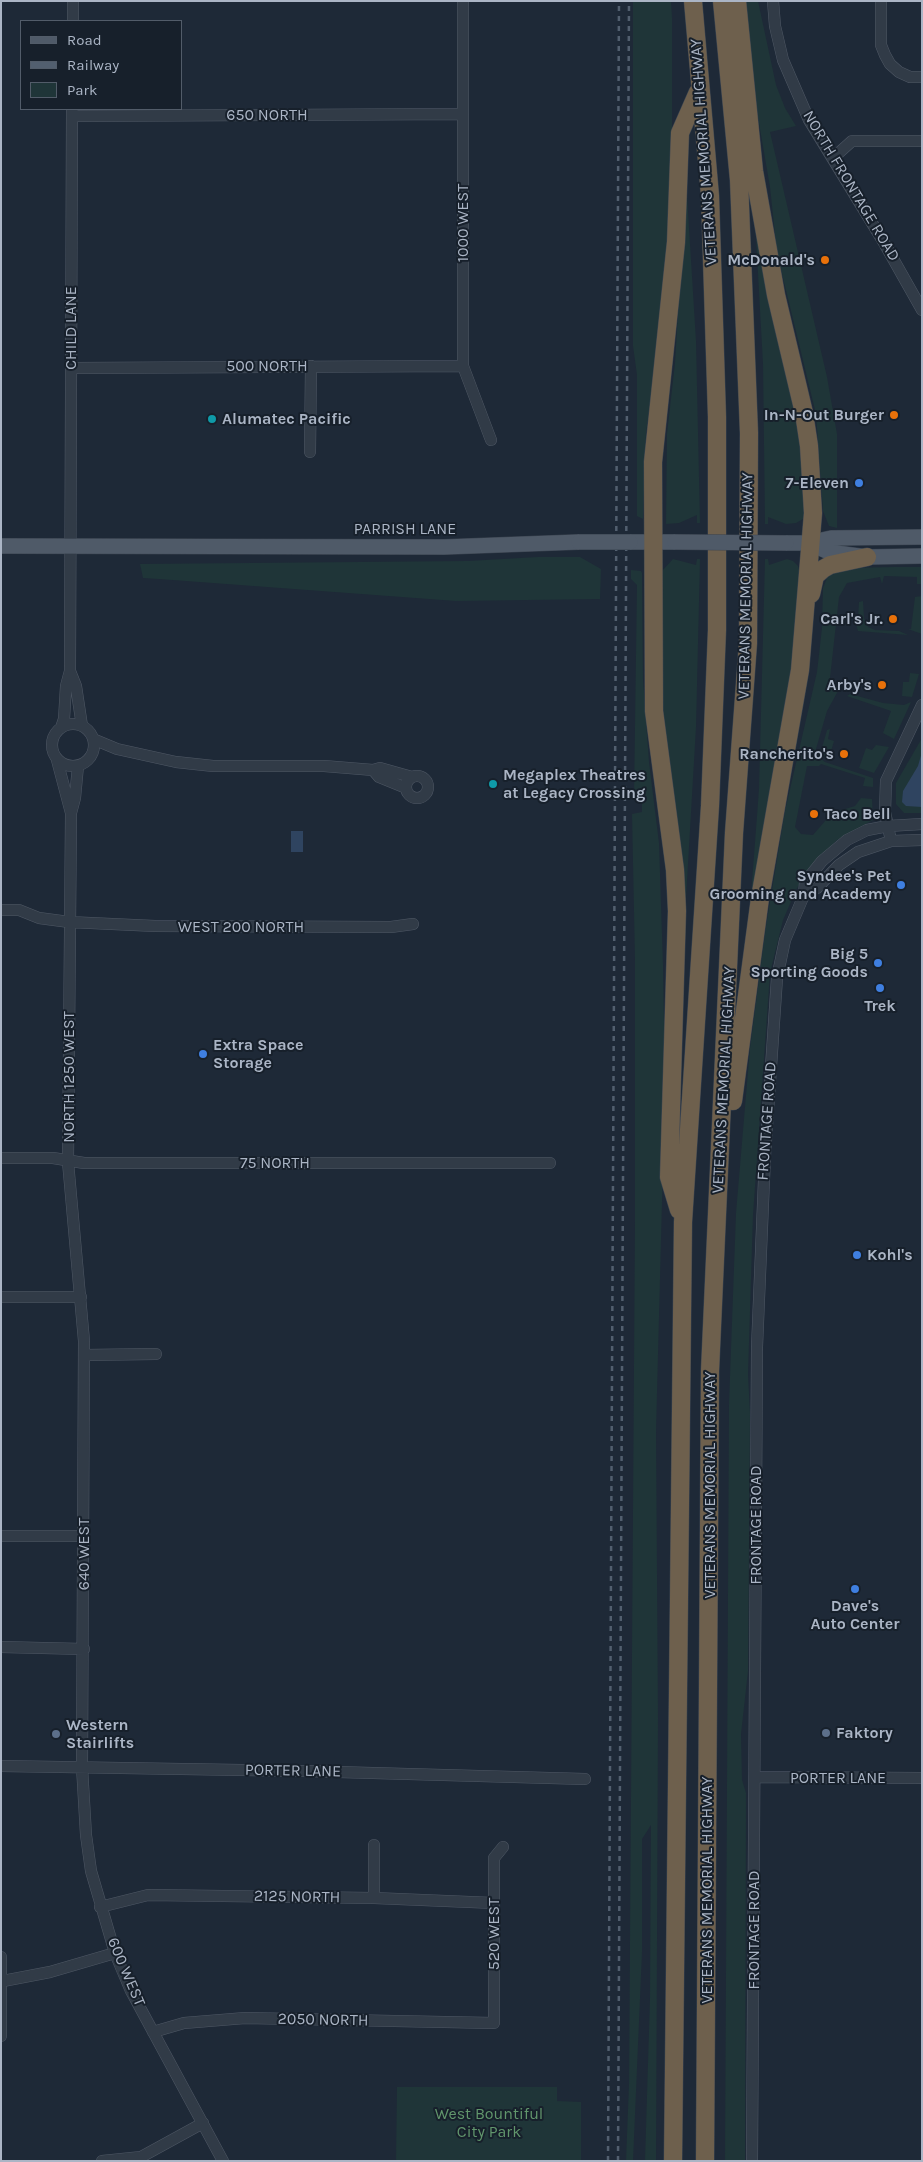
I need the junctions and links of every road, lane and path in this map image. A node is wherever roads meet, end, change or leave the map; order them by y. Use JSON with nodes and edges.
{"nodes":[{"id":1,"x":73,"y":1,"type":"edge"},
{"id":2,"x":463,"y":1,"type":"edge"},
{"id":3,"x":693,"y":1,"type":"edge"},
{"id":4,"x":722,"y":1,"type":"edge"},
{"id":5,"x":737,"y":1,"type":"edge"},
{"id":6,"x":773,"y":1,"type":"edge"},
{"id":7,"x":881,"y":1,"type":"edge"},
{"id":8,"x":73,"y":20,"type":"edge"},
{"id":9,"x":922,"y":77,"type":"edge"},
{"id":10,"x":699,"y":89,"type":"junction"},
{"id":11,"x":72,"y":112,"type":"edge"},
{"id":12,"x":463,"y":114,"type":"junction"},
{"id":13,"x":922,"y":141,"type":"edge"},
{"id":14,"x":833,"y":158,"type":"junction"},
{"id":15,"x":922,"y":310,"type":"edge"},
{"id":16,"x":311,"y":366,"type":"junction"},
{"id":17,"x":463,"y":366,"type":"junction"},
{"id":18,"x":71,"y":368,"type":"junction"},
{"id":19,"x":492,"y":440,"type":"dead end"},
{"id":20,"x":310,"y":452,"type":"dead end"},
{"id":21,"x":922,"y":537,"type":"edge"},
{"id":22,"x":653,"y":542,"type":"junction"},
{"id":23,"x":808,"y":543,"type":"junction"},
{"id":24,"x":1,"y":546,"type":"edge"},
{"id":25,"x":69,"y":547,"type":"junction"},
{"id":26,"x":922,"y":556,"type":"edge"},
{"id":27,"x":867,"y":557,"type":"junction"},
{"id":28,"x":70,"y":671,"type":"junction"},
{"id":29,"x":922,"y":705,"type":"edge"},
{"id":30,"x":794,"y":707,"type":"junction"},
{"id":31,"x":82,"y":726,"type":"junction"},
{"id":32,"x":61,"y":728,"type":"junction"},
{"id":33,"x":93,"y":739,"type":"junction"},
{"id":34,"x":117,"y":749,"type":"junction"},
{"id":35,"x":90,"y":758,"type":"junction"},
{"id":36,"x":57,"y":760,"type":"junction"},
{"id":37,"x":78,"y":766,"type":"junction"},
{"id":38,"x":373,"y":770,"type":"junction"},
{"id":39,"x":412,"y":777,"type":"junction"},
{"id":40,"x":406,"y":788,"type":"junction"},
{"id":41,"x":71,"y":813,"type":"junction"},
{"id":42,"x":922,"y":824,"type":"edge"},
{"id":43,"x":888,"y":826,"type":"junction"},
{"id":44,"x":922,"y":840,"type":"edge"},
{"id":45,"x":891,"y":841,"type":"junction"},
{"id":46,"x":804,"y":896,"type":"junction"},
{"id":47,"x":1,"y":910,"type":"edge"},
{"id":48,"x":69,"y":922,"type":"junction"},
{"id":49,"x":413,"y":924,"type":"dead end"},
{"id":50,"x":1,"y":1158,"type":"edge"},
{"id":51,"x":68,"y":1162,"type":"junction"},
{"id":52,"x":550,"y":1163,"type":"dead end"},
{"id":53,"x":718,"y":1203,"type":"junction"},
{"id":54,"x":683,"y":1222,"type":"junction"},
{"id":55,"x":1,"y":1297,"type":"edge"},
{"id":56,"x":81,"y":1297,"type":"junction"},
{"id":57,"x":84,"y":1341,"type":"joint"},
{"id":58,"x":156,"y":1354,"type":"dead end"},
{"id":59,"x":84,"y":1355,"type":"junction"},
{"id":60,"x":1,"y":1536,"type":"edge"},
{"id":61,"x":84,"y":1536,"type":"junction"},
{"id":62,"x":1,"y":1647,"type":"edge"},
{"id":63,"x":84,"y":1648,"type":"junction"},
{"id":64,"x":1,"y":1766,"type":"edge"},
{"id":65,"x":82,"y":1767,"type":"junction"},
{"id":66,"x":755,"y":1777,"type":"junction"},
{"id":67,"x":922,"y":1778,"type":"edge"},
{"id":68,"x":585,"y":1779,"type":"dead end"},
{"id":69,"x":374,"y":1845,"type":"dead end"},
{"id":70,"x":503,"y":1847,"type":"dead end"},
{"id":71,"x":374,"y":1898,"type":"junction"},
{"id":72,"x":494,"y":1903,"type":"junction"},
{"id":73,"x":100,"y":1907,"type":"junction"},
{"id":74,"x":115,"y":1953,"type":"junction"},
{"id":75,"x":1,"y":1957,"type":"edge"},
{"id":76,"x":3,"y":1981,"type":"junction"},
{"id":77,"x":494,"y":2023,"type":"joint"},
{"id":78,"x":153,"y":2032,"type":"junction"},
{"id":79,"x":1,"y":2036,"type":"edge"},
{"id":80,"x":203,"y":2124,"type":"junction"},
{"id":81,"x":102,"y":2161,"type":"edge"},
{"id":82,"x":223,"y":2161,"type":"edge"},
{"id":83,"x":673,"y":2161,"type":"edge"},
{"id":84,"x":705,"y":2161,"type":"edge"},
{"id":85,"x":752,"y":2161,"type":"edge"}],
"edges":[{"from":1,"to":8,"type":"street"},
{"from":2,"to":12,"type":"street","name":"1000 WEST"},
{"from":3,"to":10,"type":"highway","name":"VETERANS MEMORIAL HIGHWAY"},
{"from":4,"to":53,"type":"highway","name":"VETERANS MEMORIAL HIGHWAY"},
{"from":5,"to":23,"type":"highway"},
{"from":6,"to":14,"type":"street","name":"NORTH FRONTAGE ROAD"},
{"from":7,"to":9,"type":"street"},
{"from":10,"to":22,"type":"highway"},
{"from":10,"to":54,"type":"highway","name":"VETERANS MEMORIAL HIGHWAY"},
{"from":11,"to":12,"type":"street","name":"650 NORTH"},
{"from":11,"to":18,"type":"street","name":"CHILD LANE"},
{"from":12,"to":17,"type":"street","name":"1000 WEST"},
{"from":13,"to":14,"type":"street"},
{"from":14,"to":15,"type":"street","name":"NORTH FRONTAGE ROAD"},
{"from":16,"to":17,"type":"street","name":"500 NORTH"},
{"from":16,"to":18,"type":"street","name":"500 NORTH"},
{"from":16,"to":20,"type":"street"},
{"from":17,"to":19,"type":"street","name":"1000 WEST"},
{"from":18,"to":25,"type":"street","name":"CHILD LANE"},
{"from":21,"to":23,"type":"main road","name":"PARRISH LANE"},
{"from":22,"to":23,"type":"main road","name":"PARRISH LANE","bridge":true},
{"from":22,"to":25,"type":"main road","name":"PARRISH LANE","bridge":true},
{"from":22,"to":54,"type":"highway"},
{"from":23,"to":27,"type":"main road","name":"PARRISH LANE"},
{"from":23,"to":30,"type":"highway"},
{"from":24,"to":25,"type":"main road","name":"PARRISH LANE"},
{"from":25,"to":28,"type":"street"},
{"from":26,"to":27,"type":"main road","name":"PARRISH LANE"},
{"from":27,"to":30,"type":"highway"},
{"from":28,"to":31,"type":"street"},
{"from":28,"to":32,"type":"street"},
{"from":29,"to":43,"type":"street"},
{"from":30,"to":53,"type":"highway"},
{"from":31,"to":32,"type":"street"},
{"from":31,"to":33,"type":"street"},
{"from":32,"to":36,"type":"street"},
{"from":33,"to":34,"type":"street"},
{"from":33,"to":35,"type":"street"},
{"from":34,"to":35,"type":"street"},
{"from":34,"to":38,"type":"street"},
{"from":35,"to":37,"type":"street"},
{"from":36,"to":37,"type":"street"},
{"from":36,"to":41,"type":"street","name":"NORTH 1250 WEST"},
{"from":37,"to":41,"type":"street","name":"NORTH 1250 WEST"},
{"from":38,"to":39,"type":"street"},
{"from":38,"to":40,"type":"street"},
{"from":39,"to":40,"type":"street"},
{"from":39,"to":40,"type":"street"},
{"from":41,"to":48,"type":"street","name":"NORTH 1250 WEST"},
{"from":42,"to":43,"type":"street","name":"FRONTAGE ROAD"},
{"from":43,"to":45,"type":"street"},
{"from":43,"to":46,"type":"street","name":"FRONTAGE ROAD"},
{"from":44,"to":45,"type":"street","name":"FRONTAGE ROAD"},
{"from":45,"to":46,"type":"street","name":"FRONTAGE ROAD"},
{"from":46,"to":66,"type":"street","name":"FRONTAGE ROAD"},
{"from":47,"to":48,"type":"street","name":"WEST 200 NORTH"},
{"from":48,"to":49,"type":"street","name":"WEST 200 NORTH"},
{"from":48,"to":51,"type":"street","name":"NORTH 1250 WEST"},
{"from":50,"to":51,"type":"street","name":"75 NORTH"},
{"from":51,"to":52,"type":"street","name":"75 NORTH"},
{"from":51,"to":56,"type":"street","name":"NORTH 1250 WEST"},
{"from":53,"to":84,"type":"highway","name":"VETERANS MEMORIAL HIGHWAY"},
{"from":54,"to":83,"type":"highway","name":"VETERANS MEMORIAL HIGHWAY"},
{"from":55,"to":56,"type":"street"},
{"from":56,"to":57,"type":"street","name":"NORTH 1250 WEST"},
{"from":57,"to":59,"type":"street","name":"640 WEST"},
{"from":58,"to":59,"type":"street"},
{"from":59,"to":61,"type":"street","name":"640 WEST"},
{"from":60,"to":61,"type":"street"},
{"from":61,"to":63,"type":"street","name":"640 WEST"},
{"from":62,"to":63,"type":"street"},
{"from":63,"to":65,"type":"street","name":"640 WEST"},
{"from":64,"to":65,"type":"street","name":"PORTER LANE"},
{"from":65,"to":68,"type":"street","name":"PORTER LANE"},
{"from":65,"to":73,"type":"street","name":"600 WEST"},
{"from":66,"to":67,"type":"street","name":"PORTER LANE"},
{"from":66,"to":85,"type":"street","name":"FRONTAGE ROAD"},
{"from":69,"to":71,"type":"street"},
{"from":70,"to":72,"type":"street","name":"520 WEST"},
{"from":71,"to":72,"type":"street","name":"2125 NORTH"},
{"from":71,"to":73,"type":"street","name":"2125 NORTH"},
{"from":72,"to":77,"type":"street","name":"520 WEST"},
{"from":73,"to":74,"type":"street","name":"600 WEST"},
{"from":74,"to":76,"type":"street"},
{"from":74,"to":78,"type":"street","name":"600 WEST"},
{"from":75,"to":76,"type":"street"},
{"from":76,"to":79,"type":"street"},
{"from":77,"to":78,"type":"street","name":"2050 NORTH"},
{"from":78,"to":80,"type":"street","name":"600 WEST"},
{"from":80,"to":81,"type":"street"},
{"from":80,"to":82,"type":"street","name":"600 WEST"}]}
